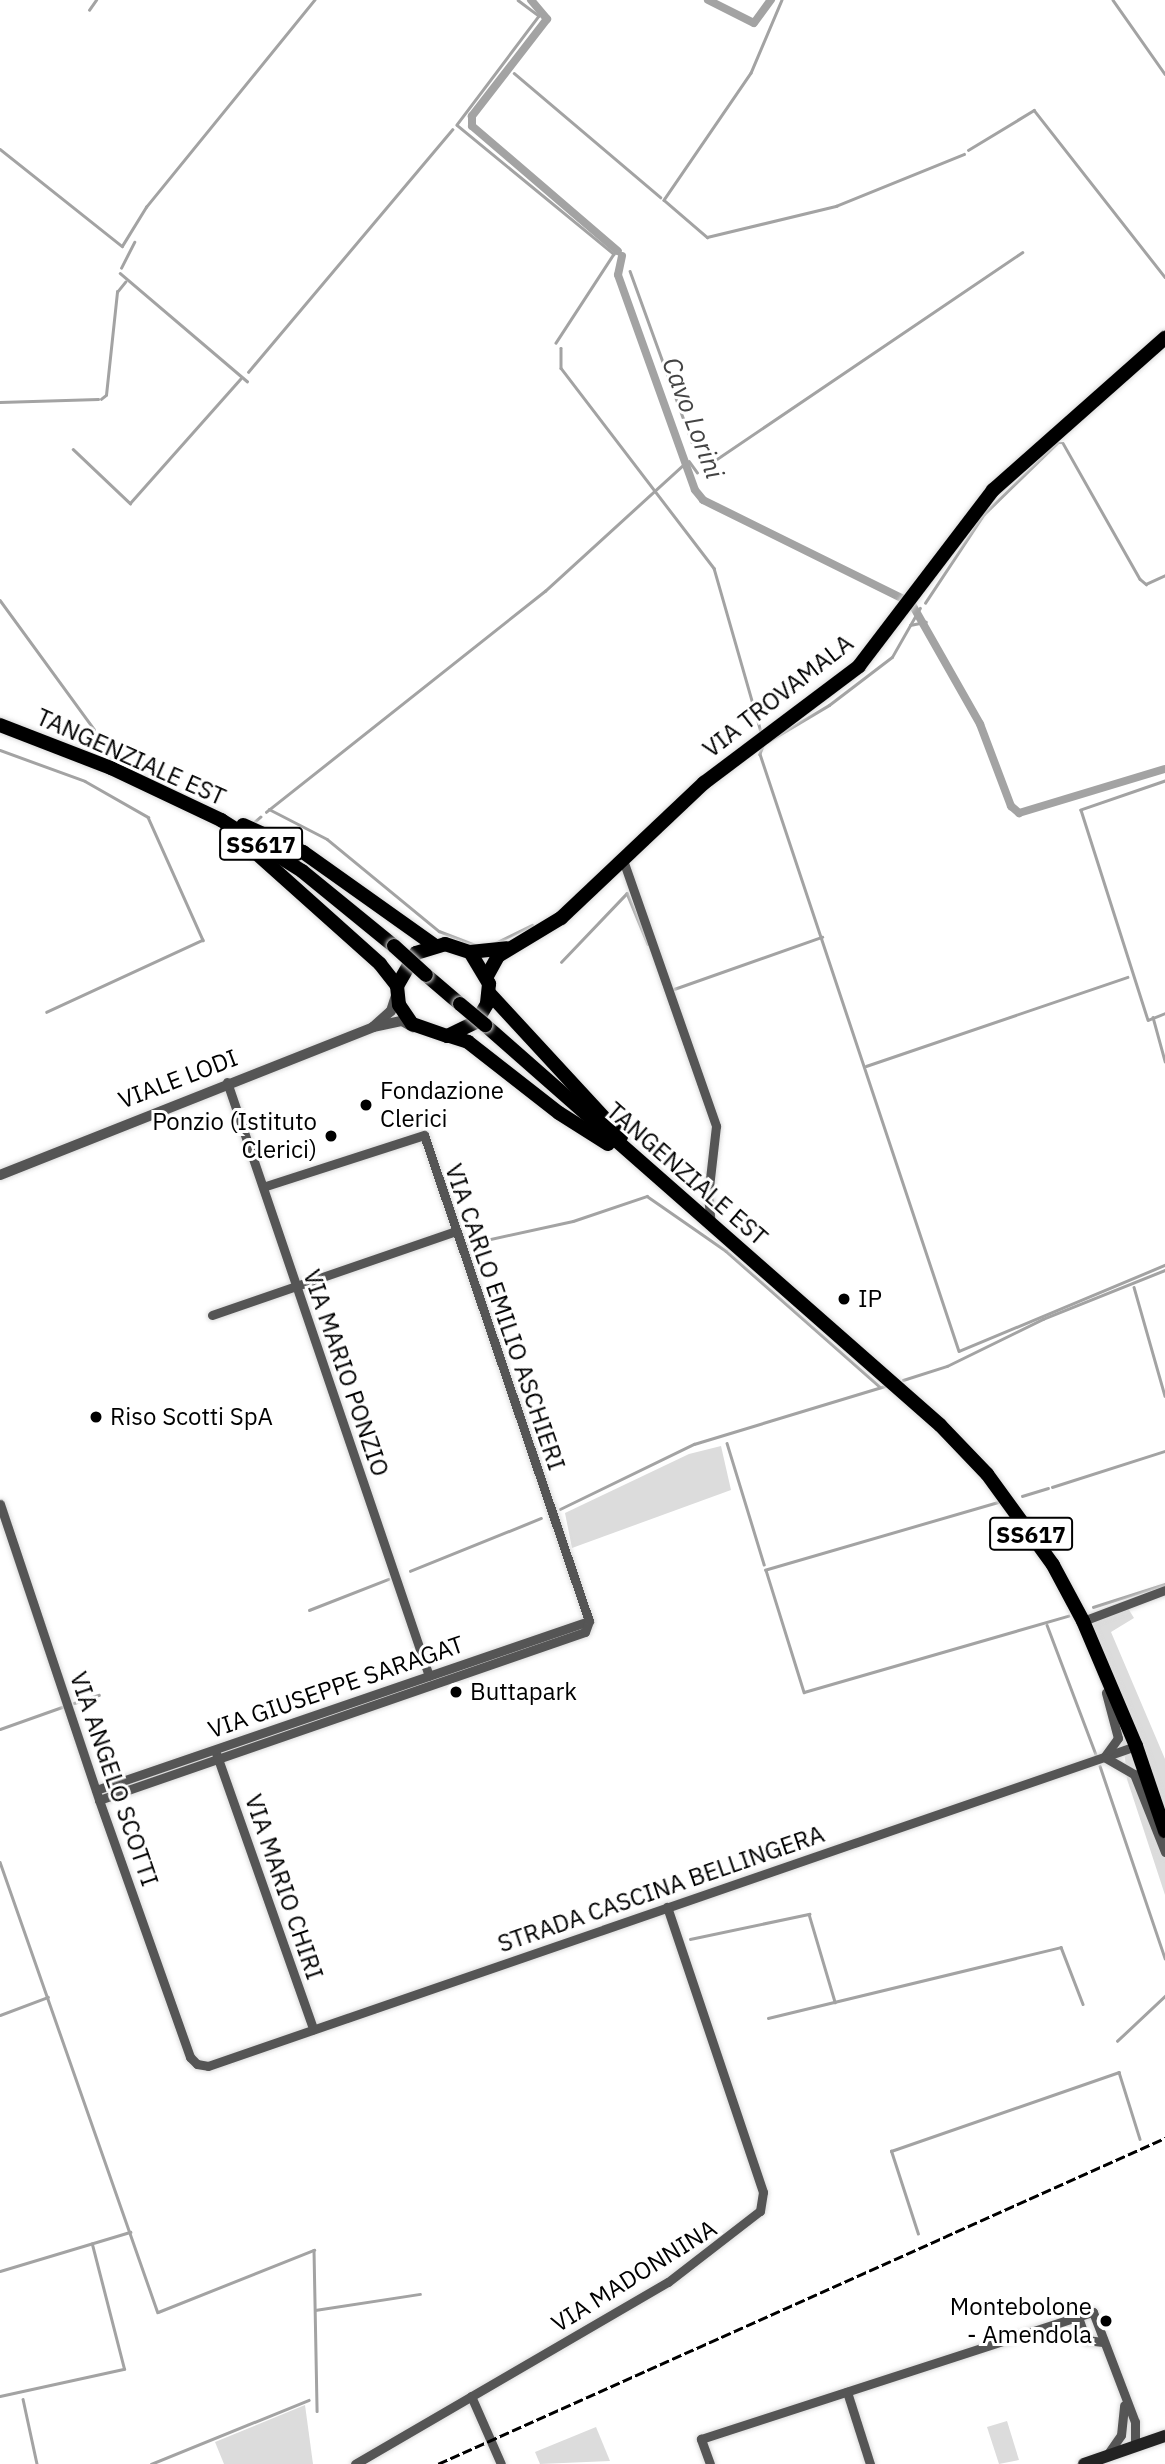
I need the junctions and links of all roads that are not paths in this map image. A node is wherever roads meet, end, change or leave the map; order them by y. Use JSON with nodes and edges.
{"nodes":[{"id":1,"x":1165,"y":338,"type":"edge"},
{"id":2,"x":0,"y":725,"type":"edge"},
{"id":3,"x":111,"y":768,"type":"junction"},
{"id":4,"x":623,"y":860,"type":"junction"},
{"id":5,"x":433,"y":945,"type":"junction"},
{"id":6,"x":512,"y":946,"type":"junction"},
{"id":7,"x":470,"y":952,"type":"junction"},
{"id":8,"x":487,"y":976,"type":"junction"},
{"id":9,"x":397,"y":990,"type":"junction"},
{"id":10,"x":489,"y":993,"type":"junction"},
{"id":11,"x":373,"y":1027,"type":"junction"},
{"id":12,"x":422,"y":1031,"type":"junction"},
{"id":13,"x":447,"y":1036,"type":"junction"},
{"id":14,"x":227,"y":1083,"type":"junction"},
{"id":15,"x":634,"y":1158,"type":"junction"},
{"id":16,"x":0,"y":1175,"type":"edge"},
{"id":17,"x":263,"y":1187,"type":"junction"},
{"id":18,"x":708,"y":1196,"type":"junction"},
{"id":19,"x":690,"y":1207,"type":"junction"},
{"id":20,"x":713,"y":1226,"type":"junction"},
{"id":21,"x":456,"y":1231,"type":"junction"},
{"id":22,"x":296,"y":1286,"type":"junction"},
{"id":23,"x":212,"y":1315,"type":"dead end"},
{"id":24,"x":0,"y":1504,"type":"edge"},
{"id":25,"x":1165,"y":1590,"type":"edge"},
{"id":26,"x":589,"y":1621,"type":"junction"},
{"id":27,"x":1083,"y":1622,"type":"junction"},
{"id":28,"x":1100,"y":1660,"type":"junction"},
{"id":29,"x":429,"y":1676,"type":"junction"},
{"id":30,"x":1136,"y":1746,"type":"junction"},
{"id":31,"x":216,"y":1753,"type":"junction"},
{"id":32,"x":1104,"y":1757,"type":"junction"},
{"id":33,"x":98,"y":1795,"type":"junction"},
{"id":34,"x":1165,"y":1831,"type":"edge"},
{"id":35,"x":1165,"y":1852,"type":"edge"},
{"id":36,"x":667,"y":1907,"type":"junction"},
{"id":37,"x":313,"y":2029,"type":"junction"},
{"id":38,"x":197,"y":2064,"type":"joint"},
{"id":39,"x":1078,"y":2317,"type":"junction"},
{"id":40,"x":1103,"y":2342,"type":"junction"},
{"id":41,"x":847,"y":2392,"type":"junction"},
{"id":42,"x":471,"y":2396,"type":"junction"},
{"id":43,"x":1124,"y":2399,"type":"junction"},
{"id":44,"x":1135,"y":2426,"type":"junction"},
{"id":45,"x":1121,"y":2435,"type":"junction"},
{"id":46,"x":1164,"y":2437,"type":"edge"},
{"id":47,"x":1134,"y":2446,"type":"junction"},
{"id":48,"x":1106,"y":2456,"type":"junction"},
{"id":49,"x":355,"y":2464,"type":"edge"},
{"id":50,"x":501,"y":2464,"type":"edge"},
{"id":51,"x":710,"y":2464,"type":"edge"},
{"id":52,"x":870,"y":2464,"type":"edge"},
{"id":53,"x":1084,"y":2464,"type":"edge"}],
"edges":[{"from":1,"to":4,"type":"main road","name":"VIA TROVAMALA"},
{"from":2,"to":3,"type":"main road","name":"TANGENZIALE EST","number":"SS617"},
{"from":3,"to":5,"type":"main road"},
{"from":3,"to":9,"type":"main road"},
{"from":3,"to":15,"type":"main road","name":"TANGENZIALE EST","number":"SS617","bridge":true},
{"from":4,"to":6,"type":"main road","name":"VIA TROVAMALA"},
{"from":4,"to":18,"type":"street"},
{"from":5,"to":7,"type":"main road"},
{"from":5,"to":9,"type":"main road"},
{"from":6,"to":7,"type":"main road","name":"VIA TROVAMALA"},
{"from":6,"to":8,"type":"main road","name":"VIA TROVAMALA"},
{"from":7,"to":8,"type":"main road"},
{"from":8,"to":10,"type":"main road"},
{"from":9,"to":11,"type":"street","name":"VIALE LODI"},
{"from":9,"to":12,"type":"main road"},
{"from":10,"to":13,"type":"main road"},
{"from":10,"to":15,"type":"main road"},
{"from":11,"to":12,"type":"street","name":"VIALE LODI"},
{"from":11,"to":14,"type":"street","name":"VIALE LODI"},
{"from":12,"to":13,"type":"main road"},
{"from":13,"to":15,"type":"main road"},
{"from":14,"to":16,"type":"street","name":"VIALE LODI"},
{"from":14,"to":17,"type":"street","name":"VIA MARIO PONZIO"},
{"from":15,"to":19,"type":"main road","name":"TANGENZIALE EST","number":"SS617"},
{"from":17,"to":21,"type":"street","name":"VIA CARLO EMILIO ASCHIERI"},
{"from":17,"to":22,"type":"street","name":"VIA MARIO PONZIO"},
{"from":18,"to":19,"type":"street"},
{"from":18,"to":20,"type":"street"},
{"from":19,"to":20,"type":"main road","name":"TANGENZIALE EST","number":"SS617"},
{"from":20,"to":27,"type":"main road","name":"TANGENZIALE EST","number":"SS617"},
{"from":21,"to":22,"type":"street"},
{"from":21,"to":26,"type":"street","name":"VIA CARLO EMILIO ASCHIERI"},
{"from":22,"to":23,"type":"street"},
{"from":22,"to":29,"type":"street","name":"VIA MARIO PONZIO"},
{"from":24,"to":33,"type":"street","name":"VIA ANGELO SCOTTI"},
{"from":25,"to":27,"type":"street"},
{"from":26,"to":29,"type":"street","name":"VIA GIUSEPPE SARAGAT"},
{"from":26,"to":31,"type":"street","name":"VIA GIUSEPPE SARAGAT"},
{"from":27,"to":28,"type":"main road","name":"TANGENZIALE EST","number":"SS617"},
{"from":28,"to":30,"type":"main road","name":"TANGENZIALE EST","number":"SS617"},
{"from":28,"to":32,"type":"street"},
{"from":29,"to":31,"type":"street","name":"VIA GIUSEPPE SARAGAT"},
{"from":30,"to":32,"type":"street","name":"STRADA CASCINA BELLINGERA"},
{"from":30,"to":34,"type":"main road","name":"TANGENZIALE EST","number":"SS617"},
{"from":31,"to":33,"type":"street","name":"VIA GIUSEPPE SARAGAT"},
{"from":31,"to":37,"type":"street","name":"VIA MARIO CHIRI"},
{"from":32,"to":35,"type":"street"},
{"from":32,"to":36,"type":"street","name":"STRADA CASCINA BELLINGERA"},
{"from":33,"to":38,"type":"street","name":"VIA ANGELO SCOTTI"},
{"from":36,"to":37,"type":"street","name":"STRADA CASCINA BELLINGERA"},
{"from":36,"to":42,"type":"street","name":"VIA MADONNINA"},
{"from":37,"to":38,"type":"street","name":"STRADA CASCINA BELLINGERA"},
{"from":39,"to":40,"type":"street"},
{"from":39,"to":40,"type":"street"},
{"from":39,"to":41,"type":"street"},
{"from":40,"to":43,"type":"street"},
{"from":41,"to":51,"type":"street"},
{"from":41,"to":52,"type":"street"},
{"from":42,"to":49,"type":"street","name":"VIA MADONNINA"},
{"from":42,"to":50,"type":"street"},
{"from":43,"to":44,"type":"street"},
{"from":43,"to":45,"type":"street"},
{"from":44,"to":46,"type":"street"},
{"from":44,"to":47,"type":"street"},
{"from":45,"to":47,"type":"street"},
{"from":45,"to":48,"type":"street"},
{"from":46,"to":47,"type":"main road"},
{"from":47,"to":48,"type":"main road"},
{"from":48,"to":53,"type":"main road"}]}
